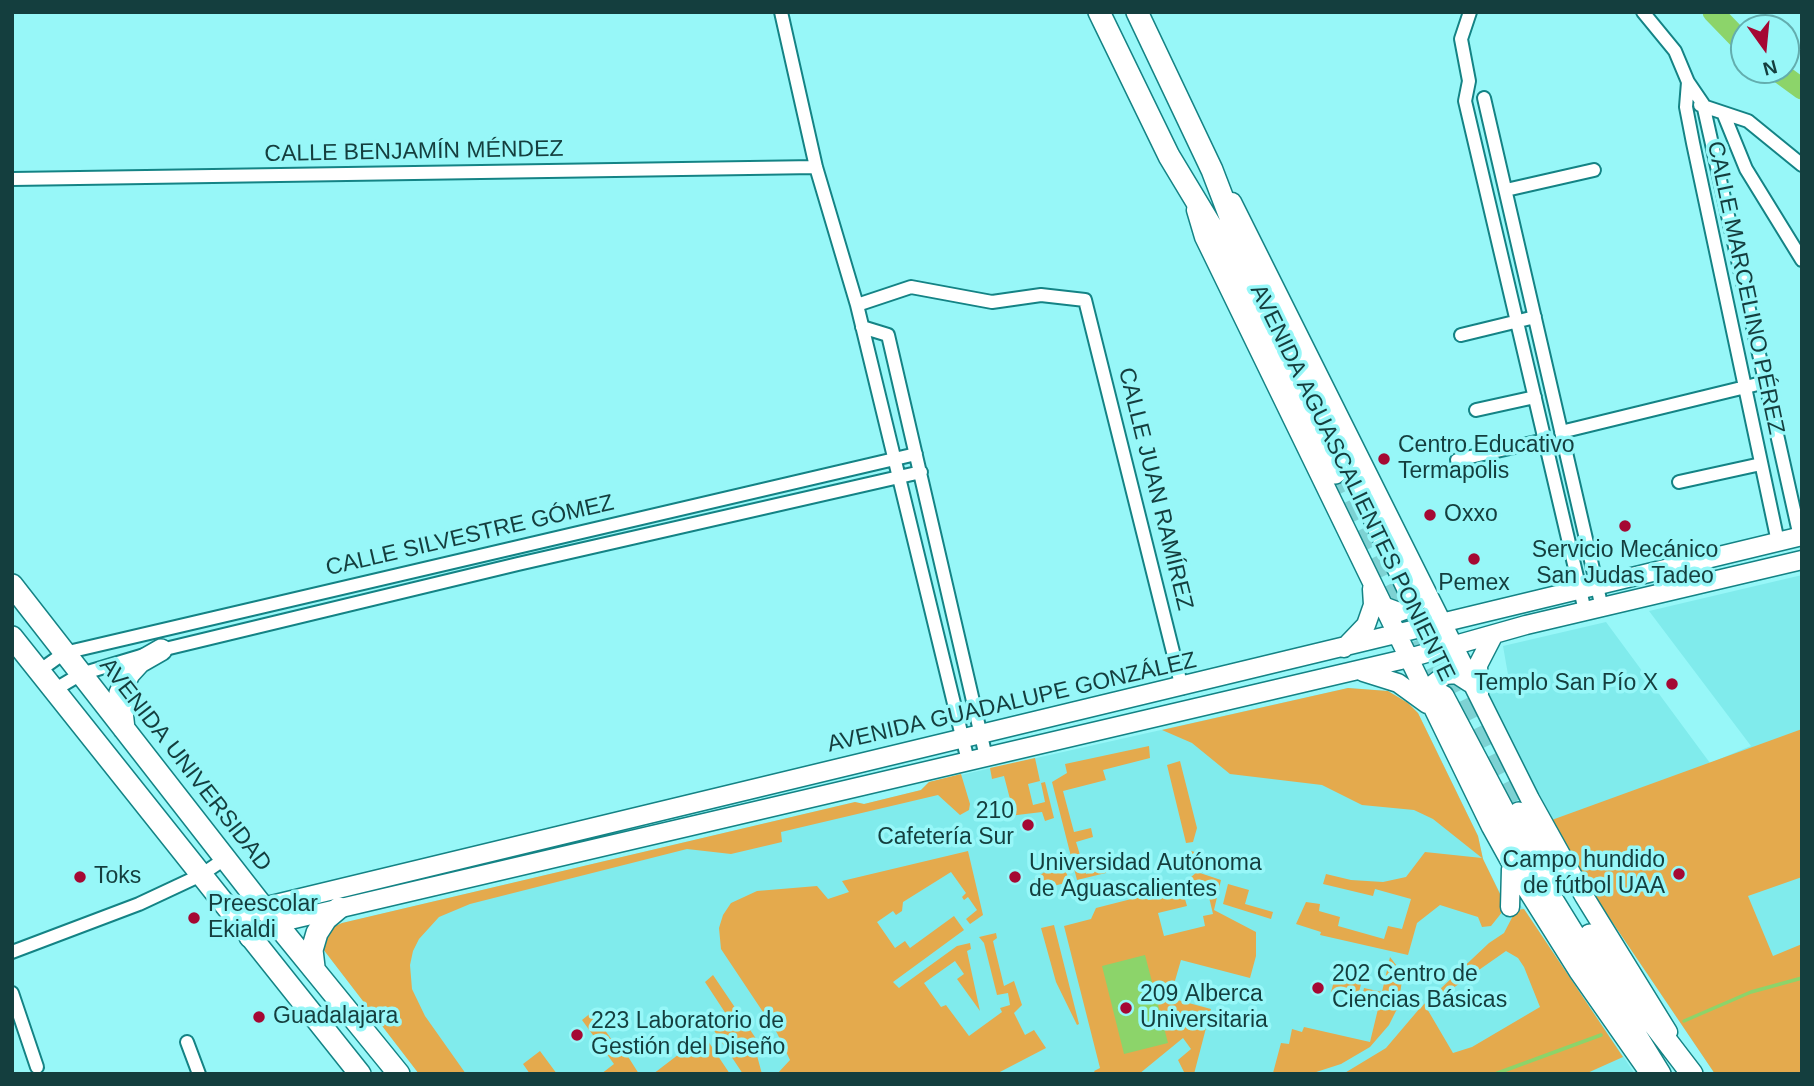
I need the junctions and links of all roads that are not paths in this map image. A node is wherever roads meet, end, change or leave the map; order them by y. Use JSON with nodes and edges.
{"nodes":[{"id":1,"x":781,"y":12,"type":"edge"},
{"id":2,"x":1099,"y":12,"type":"edge"},
{"id":3,"x":1137,"y":12,"type":"edge"},
{"id":4,"x":1470,"y":12,"type":"edge"},
{"id":5,"x":1643,"y":12,"type":"edge"},
{"id":6,"x":1469,"y":81,"type":"junction"},
{"id":7,"x":1688,"y":82,"type":"junction"},
{"id":8,"x":1484,"y":98,"type":"junction"},
{"id":9,"x":1465,"y":101,"type":"junction"},
{"id":10,"x":1703,"y":104,"type":"junction"},
{"id":11,"x":1686,"y":107,"type":"junction"},
{"id":12,"x":1724,"y":115,"type":"junction"},
{"id":13,"x":1802,"y":165,"type":"edge"},
{"id":14,"x":816,"y":167,"type":"junction"},
{"id":15,"x":1594,"y":170,"type":"dead end"},
{"id":16,"x":12,"y":179,"type":"edge"},
{"id":17,"x":1506,"y":190,"type":"junction"},
{"id":18,"x":1192,"y":196,"type":"junction"},
{"id":19,"x":1802,"y":260,"type":"edge"},
{"id":20,"x":856,"y":305,"type":"junction"},
{"id":21,"x":1535,"y":317,"type":"junction"},
{"id":22,"x":1517,"y":321,"type":"junction"},
{"id":23,"x":862,"y":327,"type":"junction"},
{"id":24,"x":1461,"y":335,"type":"dead end"},
{"id":25,"x":1766,"y":382,"type":"junction"},
{"id":26,"x":1744,"y":387,"type":"junction"},
{"id":27,"x":1535,"y":397,"type":"junction"},
{"id":28,"x":1476,"y":410,"type":"dead end"},
{"id":29,"x":1561,"y":432,"type":"junction"},
{"id":30,"x":1545,"y":440,"type":"junction"},
{"id":31,"x":916,"y":454,"type":"junction"},
{"id":32,"x":894,"y":459,"type":"junction"},
{"id":33,"x":1457,"y":460,"type":"dead end"},
{"id":34,"x":1761,"y":464,"type":"junction"},
{"id":35,"x":921,"y":472,"type":"junction"},
{"id":36,"x":1335,"y":472,"type":"tunnel mouth"},
{"id":37,"x":898,"y":477,"type":"junction"},
{"id":38,"x":1679,"y":482,"type":"dead end"},
{"id":39,"x":767,"y":489,"type":"junction"},
{"id":40,"x":771,"y":506,"type":"junction"},
{"id":41,"x":1801,"y":537,"type":"edge"},
{"id":42,"x":1778,"y":542,"type":"junction"},
{"id":43,"x":1802,"y":560,"type":"edge"},
{"id":44,"x":1368,"y":575,"type":"junction"},
{"id":45,"x":12,"y":585,"type":"edge"},
{"id":46,"x":1416,"y":585,"type":"junction"},
{"id":47,"x":1588,"y":588,"type":"junction"},
{"id":48,"x":1383,"y":606,"type":"junction"},
{"id":49,"x":1593,"y":609,"type":"junction"},
{"id":50,"x":1477,"y":615,"type":"junction"},
{"id":51,"x":1440,"y":625,"type":"junction"},
{"id":52,"x":1494,"y":634,"type":"junction"},
{"id":53,"x":1397,"y":636,"type":"junction"},
{"id":54,"x":12,"y":637,"type":"edge"},
{"id":55,"x":1451,"y":646,"type":"junction"},
{"id":56,"x":1343,"y":649,"type":"junction"},
{"id":57,"x":161,"y":650,"type":"junction"},
{"id":58,"x":64,"y":653,"type":"junction"},
{"id":59,"x":1409,"y":658,"type":"junction"},
{"id":60,"x":1356,"y":670,"type":"junction"},
{"id":61,"x":39,"y":671,"type":"junction"},
{"id":62,"x":81,"y":674,"type":"junction"},
{"id":63,"x":1470,"y":683,"type":"junction"},
{"id":64,"x":1182,"y":688,"type":"junction"},
{"id":65,"x":54,"y":690,"type":"junction"},
{"id":66,"x":1435,"y":703,"type":"junction"},
{"id":67,"x":1483,"y":707,"type":"junction"},
{"id":68,"x":124,"y":731,"type":"junction"},
{"id":69,"x":983,"y":735,"type":"junction"},
{"id":70,"x":962,"y":740,"type":"junction"},
{"id":71,"x":977,"y":759,"type":"junction"},
{"id":72,"x":1519,"y":813,"type":"tunnel mouth"},
{"id":73,"x":226,"y":858,"type":"junction"},
{"id":74,"x":1508,"y":858,"type":"junction"},
{"id":75,"x":201,"y":875,"type":"junction"},
{"id":76,"x":393,"y":877,"type":"junction"},
{"id":77,"x":396,"y":895,"type":"junction"},
{"id":78,"x":1510,"y":906,"type":"dead end"},
{"id":79,"x":339,"y":908,"type":"junction"},
{"id":80,"x":270,"y":915,"type":"junction"},
{"id":81,"x":243,"y":931,"type":"junction"},
{"id":82,"x":12,"y":952,"type":"edge"},
{"id":83,"x":314,"y":967,"type":"junction"},
{"id":84,"x":12,"y":993,"type":"edge"},
{"id":85,"x":187,"y":1042,"type":"dead end"},
{"id":86,"x":37,"y":1067,"type":"dead end"},
{"id":87,"x":1689,"y":1070,"type":"edge"},
{"id":88,"x":199,"y":1074,"type":"edge"},
{"id":89,"x":360,"y":1074,"type":"edge"},
{"id":90,"x":399,"y":1074,"type":"edge"},
{"id":91,"x":1650,"y":1074,"type":"edge"},
{"id":92,"x":1660,"y":1074,"type":"edge"}],
"edges":[{"from":1,"to":14,"type":"street"},
{"from":2,"to":18,"type":"main road","name":"AVENIDA AGUASCALIENTES PONIENTE"},
{"from":3,"to":46,"type":"main road","name":"AVENIDA AGUASCALIENTES PONIENTE"},
{"from":4,"to":6,"type":"street"},
{"from":5,"to":7,"type":"street","name":"CALLE MARCELINO PÉREZ"},
{"from":6,"to":8,"type":"street"},
{"from":6,"to":9,"type":"street"},
{"from":7,"to":10,"type":"street","name":"CALLE MARCELINO PÉREZ"},
{"from":7,"to":11,"type":"street","name":"CALLE MARCELINO PÉREZ"},
{"from":8,"to":9,"type":"street"},
{"from":8,"to":17,"type":"street"},
{"from":9,"to":22,"type":"street"},
{"from":10,"to":11,"type":"street"},
{"from":10,"to":12,"type":"street"},
{"from":10,"to":25,"type":"street","name":"CALLE MARCELINO PÉREZ"},
{"from":11,"to":26,"type":"street","name":"CALLE MARCELINO PÉREZ"},
{"from":12,"to":13,"type":"street"},
{"from":12,"to":19,"type":"street"},
{"from":14,"to":16,"type":"street","name":"CALLE BENJAMÍN MÉNDEZ"},
{"from":14,"to":20,"type":"street"},
{"from":15,"to":17,"type":"street"},
{"from":17,"to":21,"type":"street"},
{"from":18,"to":36,"type":"main road","name":"AVENIDA AGUASCALIENTES PONIENTE"},
{"from":18,"to":44,"type":"main road","name":"AVENIDA AGUASCALIENTES PONIENTE"},
{"from":20,"to":23,"type":"street"},
{"from":20,"to":64,"type":"street","name":"CALLE JUAN RAMÍREZ"},
{"from":21,"to":22,"type":"street"},
{"from":21,"to":29,"type":"street"},
{"from":22,"to":24,"type":"street"},
{"from":22,"to":27,"type":"street"},
{"from":23,"to":31,"type":"street"},
{"from":23,"to":32,"type":"street"},
{"from":25,"to":26,"type":"street"},
{"from":25,"to":41,"type":"street","name":"CALLE MARCELINO PÉREZ"},
{"from":26,"to":29,"type":"street"},
{"from":26,"to":34,"type":"street","name":"CALLE MARCELINO PÉREZ"},
{"from":27,"to":28,"type":"street"},
{"from":27,"to":30,"type":"street"},
{"from":29,"to":47,"type":"street"},
{"from":30,"to":33,"type":"street"},
{"from":30,"to":47,"type":"street"},
{"from":31,"to":32,"type":"street","name":"CALLE SILVESTRE GÓMEZ"},
{"from":31,"to":35,"type":"street"},
{"from":32,"to":37,"type":"street"},
{"from":32,"to":39,"type":"street","name":"CALLE SILVESTRE GÓMEZ"},
{"from":34,"to":38,"type":"street"},
{"from":34,"to":42,"type":"street","name":"CALLE MARCELINO PÉREZ"},
{"from":35,"to":37,"type":"street","name":"CALLE SILVESTRE GÓMEZ"},
{"from":35,"to":69,"type":"street"},
{"from":37,"to":40,"type":"street","name":"CALLE SILVESTRE GÓMEZ"},
{"from":37,"to":70,"type":"street"},
{"from":39,"to":40,"type":"street"},
{"from":39,"to":58,"type":"street","name":"CALLE SILVESTRE GÓMEZ"},
{"from":40,"to":57,"type":"street","name":"CALLE SILVESTRE GÓMEZ"},
{"from":41,"to":42,"type":"main road","name":"AVENIDA GUADALUPE GONZÁLEZ"},
{"from":42,"to":47,"type":"main road","name":"AVENIDA GUADALUPE GONZÁLEZ"},
{"from":43,"to":49,"type":"main road","name":"AVENIDA GUADALUPE GONZÁLEZ"},
{"from":44,"to":48,"type":"main road","name":"AVENIDA AGUASCALIENTES PONIENTE"},
{"from":44,"to":56,"type":"main road"},
{"from":45,"to":58,"type":"main road","name":"AVENIDA UNIVERSIDAD"},
{"from":46,"to":48,"type":"main road"},
{"from":46,"to":50,"type":"main road"},
{"from":46,"to":51,"type":"main road","name":"AVENIDA AGUASCALIENTES PONIENTE"},
{"from":47,"to":49,"type":"street"},
{"from":47,"to":50,"type":"main road","name":"AVENIDA GUADALUPE GONZÁLEZ"},
{"from":48,"to":53,"type":"main road","name":"AVENIDA AGUASCALIENTES PONIENTE"},
{"from":49,"to":52,"type":"main road","name":"AVENIDA GUADALUPE GONZÁLEZ"},
{"from":50,"to":51,"type":"main road","name":"AVENIDA GUADALUPE GONZÁLEZ"},
{"from":51,"to":53,"type":"main road","name":"AVENIDA GUADALUPE GONZÁLEZ"},
{"from":51,"to":55,"type":"main road","name":"AVENIDA AGUASCALIENTES PONIENTE"},
{"from":52,"to":55,"type":"main road","name":"AVENIDA GUADALUPE GONZÁLEZ"},
{"from":52,"to":67,"type":"main road"},
{"from":53,"to":56,"type":"main road","name":"AVENIDA GUADALUPE GONZÁLEZ"},
{"from":53,"to":59,"type":"main road","name":"AVENIDA AGUASCALIENTES PONIENTE"},
{"from":54,"to":61,"type":"main road"},
{"from":55,"to":59,"type":"main road","name":"AVENIDA GUADALUPE GONZÁLEZ"},
{"from":55,"to":63,"type":"main road","name":"AVENIDA AGUASCALIENTES PONIENTE"},
{"from":56,"to":64,"type":"main road","name":"AVENIDA GUADALUPE GONZÁLEZ"},
{"from":57,"to":62,"type":"street","name":"CALLE SILVESTRE GÓMEZ"},
{"from":57,"to":68,"type":"main road"},
{"from":58,"to":61,"type":"street","name":"CALLE SILVESTRE GÓMEZ"},
{"from":58,"to":62,"type":"main road","name":"AVENIDA UNIVERSIDAD"},
{"from":59,"to":60,"type":"main road","name":"AVENIDA GUADALUPE GONZÁLEZ"},
{"from":59,"to":66,"type":"main road","name":"AVENIDA AGUASCALIENTES PONIENTE"},
{"from":60,"to":66,"type":"main road"},
{"from":60,"to":71,"type":"main road","name":"AVENIDA GUADALUPE GONZÁLEZ"},
{"from":61,"to":65,"type":"main road"},
{"from":62,"to":65,"type":"street","name":"CALLE SILVESTRE GÓMEZ"},
{"from":62,"to":68,"type":"main road","name":"AVENIDA UNIVERSIDAD"},
{"from":63,"to":66,"type":"main road"},
{"from":63,"to":67,"type":"main road","name":"AVENIDA AGUASCALIENTES PONIENTE"},
{"from":64,"to":69,"type":"main road","name":"AVENIDA GUADALUPE GONZÁLEZ"},
{"from":65,"to":75,"type":"main road"},
{"from":66,"to":74,"type":"main road","name":"AVENIDA AGUASCALIENTES PONIENTE"},
{"from":66,"to":92,"type":"main road","name":"AVENIDA AGUASCALIENTES PONIENTE"},
{"from":67,"to":87,"type":"main road","name":"AVENIDA AGUASCALIENTES PONIENTE"},
{"from":68,"to":73,"type":"main road","name":"AVENIDA UNIVERSIDAD"},
{"from":69,"to":70,"type":"main road","name":"AVENIDA GUADALUPE GONZÁLEZ"},
{"from":69,"to":71,"type":"street"},
{"from":70,"to":71,"type":"street"},
{"from":70,"to":76,"type":"main road","name":"AVENIDA GUADALUPE GONZÁLEZ"},
{"from":71,"to":77,"type":"main road","name":"AVENIDA GUADALUPE GONZÁLEZ"},
{"from":72,"to":87,"type":"main road","name":"AVENIDA AGUASCALIENTES PONIENTE"},
{"from":73,"to":75,"type":"street"},
{"from":73,"to":80,"type":"main road","name":"AVENIDA UNIVERSIDAD"},
{"from":74,"to":78,"type":"main road"},
{"from":74,"to":91,"type":"main road","name":"AVENIDA AGUASCALIENTES PONIENTE"},
{"from":75,"to":81,"type":"main road"},
{"from":75,"to":82,"type":"street"},
{"from":76,"to":77,"type":"main road"},
{"from":76,"to":80,"type":"main road","name":"AVENIDA GUADALUPE GONZÁLEZ"},
{"from":77,"to":79,"type":"main road","name":"AVENIDA GUADALUPE GONZÁLEZ"},
{"from":79,"to":80,"type":"main road","name":"AVENIDA GUADALUPE GONZÁLEZ"},
{"from":79,"to":83,"type":"main road"},
{"from":80,"to":81,"type":"main road","name":"AVENIDA GUADALUPE GONZÁLEZ"},
{"from":80,"to":83,"type":"main road","name":"AVENIDA UNIVERSIDAD"},
{"from":81,"to":89,"type":"main road"},
{"from":83,"to":90,"type":"main road","name":"AVENIDA UNIVERSIDAD"},
{"from":84,"to":86,"type":"street"},
{"from":85,"to":88,"type":"street"}]}
